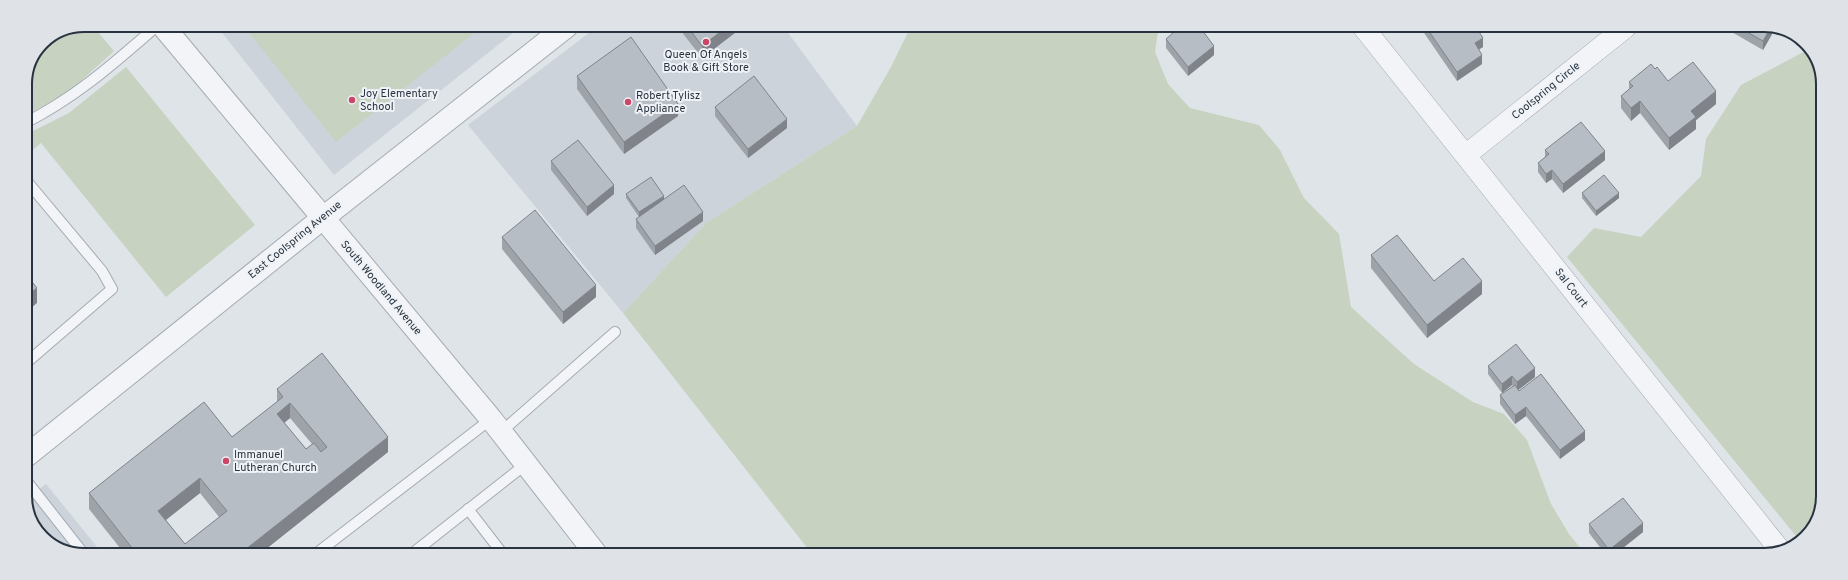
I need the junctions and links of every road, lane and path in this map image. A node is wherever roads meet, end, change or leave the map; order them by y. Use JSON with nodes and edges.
{"nodes":[{"id":1,"x":150,"y":32,"type":"edge"},
{"id":2,"x":168,"y":32,"type":"edge"},
{"id":3,"x":559,"y":32,"type":"edge"},
{"id":4,"x":1367,"y":32,"type":"edge"},
{"id":5,"x":1620,"y":32,"type":"edge"},
{"id":6,"x":32,"y":120,"type":"edge"},
{"id":7,"x":1466,"y":155,"type":"junction"},
{"id":8,"x":32,"y":187,"type":"edge"},
{"id":9,"x":323,"y":218,"type":"junction"},
{"id":10,"x":615,"y":332,"type":"dead end"},
{"id":11,"x":32,"y":358,"type":"edge"},
{"id":12,"x":496,"y":426,"type":"junction"},
{"id":13,"x":32,"y":451,"type":"edge"},
{"id":14,"x":526,"y":464,"type":"junction"},
{"id":15,"x":32,"y":488,"type":"edge"},
{"id":16,"x":468,"y":509,"type":"junction"},
{"id":17,"x":1777,"y":546,"type":"edge"},
{"id":18,"x":79,"y":548,"type":"edge"},
{"id":19,"x":324,"y":548,"type":"edge"},
{"id":20,"x":419,"y":548,"type":"edge"},
{"id":21,"x":497,"y":548,"type":"edge"},
{"id":22,"x":591,"y":548,"type":"edge"}],
"edges":[{"from":1,"to":6,"type":"lane"},
{"from":2,"to":9,"type":"street","name":"South Woodland Avenue"},
{"from":3,"to":9,"type":"street","name":"East Coolspring Avenue"},
{"from":4,"to":7,"type":"street","name":"Sal Court"},
{"from":5,"to":7,"type":"street","name":"Coolspring Circle"},
{"from":7,"to":17,"type":"street","name":"Sal Court"},
{"from":8,"to":11,"type":"lane"},
{"from":9,"to":12,"type":"street","name":"South Woodland Avenue"},
{"from":9,"to":13,"type":"street","name":"East Coolspring Avenue"},
{"from":10,"to":12,"type":"lane"},
{"from":12,"to":14,"type":"street","name":"South Woodland Avenue"},
{"from":12,"to":19,"type":"lane"},
{"from":14,"to":16,"type":"lane"},
{"from":14,"to":22,"type":"street","name":"South Woodland Avenue"},
{"from":15,"to":18,"type":"lane"},
{"from":16,"to":20,"type":"lane"},
{"from":16,"to":21,"type":"lane"}]}
